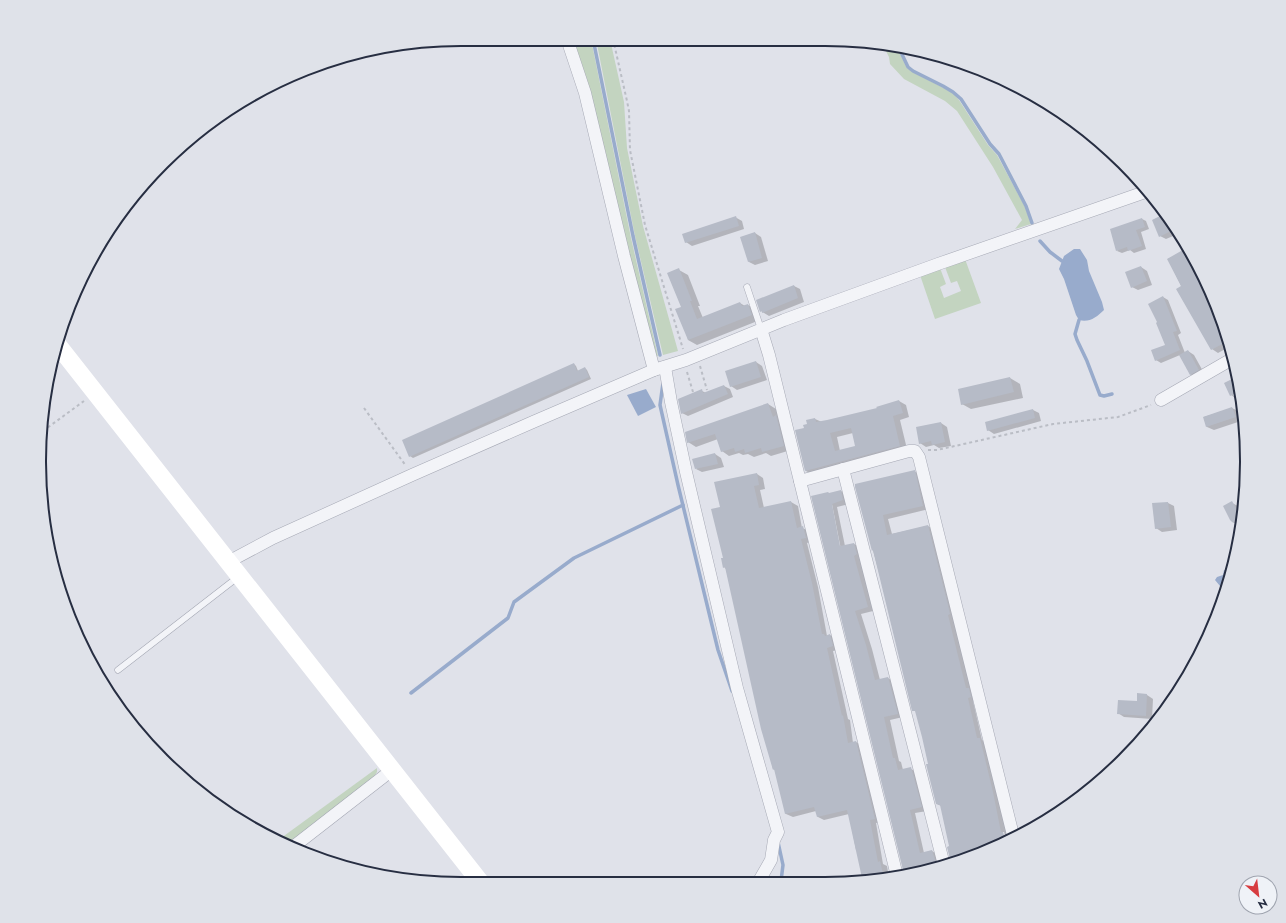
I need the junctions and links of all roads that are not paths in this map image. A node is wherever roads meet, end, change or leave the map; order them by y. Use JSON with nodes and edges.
{"nodes":[{"id":1,"x":569,"y":46,"type":"edge"},
{"id":2,"x":1141,"y":193,"type":"edge"},
{"id":3,"x":746,"y":288,"type":"dead end"},
{"id":4,"x":761,"y":329,"type":"junction"},
{"id":5,"x":61,"y":350,"type":"edge"},
{"id":6,"x":1228,"y":361,"type":"edge"},
{"id":7,"x":660,"y":369,"type":"junction"},
{"id":8,"x":1161,"y":400,"type":"road end"},
{"id":9,"x":843,"y":469,"type":"junction"},
{"id":10,"x":800,"y":481,"type":"junction"},
{"id":11,"x":228,"y":562,"type":"junction"},
{"id":12,"x":240,"y":576,"type":"junction"},
{"id":13,"x":118,"y":670,"type":"dead end"},
{"id":14,"x":392,"y":770,"type":"junction"},
{"id":15,"x":1012,"y":832,"type":"edge"},
{"id":16,"x":298,"y":843,"type":"edge"},
{"id":17,"x":943,"y":860,"type":"edge"},
{"id":18,"x":896,"y":871,"type":"edge"},
{"id":19,"x":476,"y":877,"type":"edge"},
{"id":20,"x":761,"y":877,"type":"edge"}],
"edges":[{"from":1,"to":7,"type":"street"},
{"from":2,"to":4,"type":"street"},
{"from":3,"to":4,"type":"lane"},
{"from":4,"to":7,"type":"street"},
{"from":4,"to":10,"type":"street"},
{"from":5,"to":11,"type":"main road"},
{"from":6,"to":8,"type":"street"},
{"from":7,"to":11,"type":"street"},
{"from":7,"to":20,"type":"street"},
{"from":9,"to":10,"type":"street"},
{"from":9,"to":15,"type":"street"},
{"from":9,"to":17,"type":"street"},
{"from":10,"to":18,"type":"street"},
{"from":11,"to":12,"type":"main road"},
{"from":12,"to":13,"type":"lane"},
{"from":12,"to":14,"type":"main road"},
{"from":14,"to":16,"type":"street"},
{"from":14,"to":19,"type":"main road"}]}
